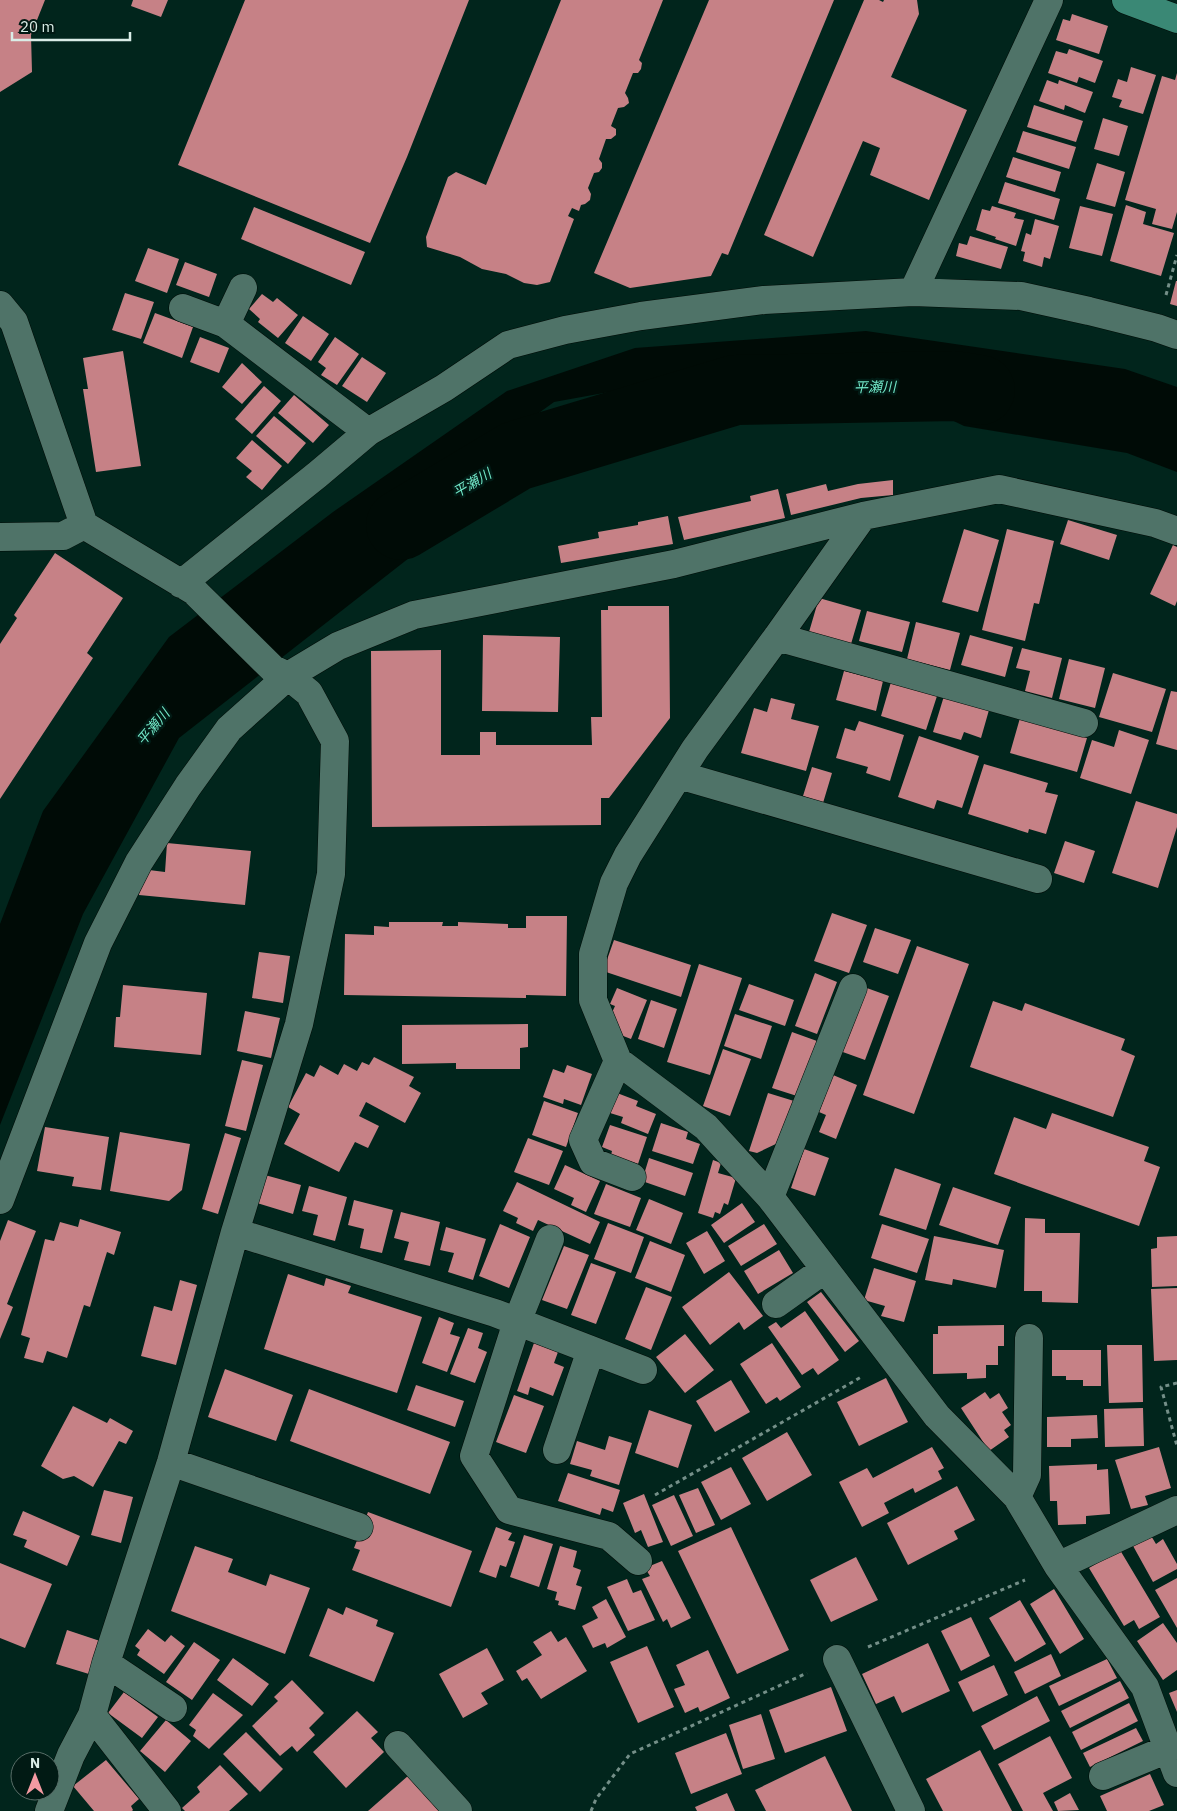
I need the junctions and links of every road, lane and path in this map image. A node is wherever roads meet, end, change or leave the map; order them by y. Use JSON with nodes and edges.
{"nodes":[{"id":1,"x":1049,"y":0,"type":"edge"},
{"id":2,"x":1126,"y":0,"type":"edge"},
{"id":3,"x":1177,"y":19,"type":"edge"},
{"id":4,"x":1177,"y":255,"type":"edge"},
{"id":5,"x":243,"y":288,"type":"dead end"},
{"id":6,"x":913,"y":292,"type":"junction"},
{"id":7,"x":0,"y":305,"type":"edge"},
{"id":8,"x":183,"y":308,"type":"dead end"},
{"id":9,"x":226,"y":324,"type":"junction"},
{"id":10,"x":1167,"y":331,"type":"edge"},
{"id":11,"x":368,"y":432,"type":"junction"},
{"id":12,"x":863,"y":516,"type":"junction"},
{"id":13,"x":84,"y":526,"type":"junction"},
{"id":14,"x":1177,"y":531,"type":"edge"},
{"id":15,"x":0,"y":537,"type":"edge"},
{"id":16,"x":188,"y":588,"type":"junction"},
{"id":17,"x":777,"y":637,"type":"junction"},
{"id":18,"x":281,"y":672,"type":"junction"},
{"id":19,"x":1084,"y":723,"type":"dead end"},
{"id":20,"x":679,"y":775,"type":"junction"},
{"id":21,"x":1038,"y":879,"type":"dead end"},
{"id":22,"x":853,"y":988,"type":"dead end"},
{"id":23,"x":618,"y":1061,"type":"junction"},
{"id":24,"x":632,"y":1177,"type":"dead end"},
{"id":25,"x":770,"y":1197,"type":"junction"},
{"id":26,"x":0,"y":1200,"type":"edge"},
{"id":27,"x":235,"y":1232,"type":"junction"},
{"id":28,"x":550,"y":1239,"type":"dead end"},
{"id":29,"x":824,"y":1269,"type":"junction"},
{"id":30,"x":776,"y":1304,"type":"dead end"},
{"id":31,"x":518,"y":1322,"type":"junction"},
{"id":32,"x":1028,"y":1338,"type":"dead end"},
{"id":33,"x":591,"y":1350,"type":"junction"},
{"id":34,"x":893,"y":1360,"type":"junction"},
{"id":35,"x":643,"y":1370,"type":"dead end"},
{"id":36,"x":1177,"y":1383,"type":"edge"},
{"id":37,"x":1177,"y":1446,"type":"edge"},
{"id":38,"x":557,"y":1450,"type":"dead end"},
{"id":39,"x":170,"y":1462,"type":"junction"},
{"id":40,"x":654,"y":1495,"type":"dead end"},
{"id":41,"x":1017,"y":1498,"type":"junction"},
{"id":42,"x":1174,"y":1517,"type":"edge"},
{"id":43,"x":359,"y":1527,"type":"dead end"},
{"id":44,"x":638,"y":1561,"type":"dead end"},
{"id":45,"x":1058,"y":1566,"type":"junction"},
{"id":46,"x":837,"y":1660,"type":"dead end"},
{"id":47,"x":106,"y":1663,"type":"junction"},
{"id":48,"x":173,"y":1708,"type":"dead end"},
{"id":49,"x":92,"y":1715,"type":"junction"},
{"id":50,"x":398,"y":1745,"type":"dead end"},
{"id":51,"x":1172,"y":1761,"type":"edge"},
{"id":52,"x":1103,"y":1776,"type":"dead end"},
{"id":53,"x":49,"y":1811,"type":"edge"},
{"id":54,"x":167,"y":1811,"type":"edge"},
{"id":55,"x":458,"y":1811,"type":"edge"},
{"id":56,"x":911,"y":1811,"type":"edge"}],
"edges":[{"from":1,"to":6,"type":"street"},
{"from":2,"to":3,"type":"main road"},
{"from":4,"to":10,"type":"path"},
{"from":5,"to":9,"type":"street"},
{"from":6,"to":10,"type":"street"},
{"from":6,"to":11,"type":"street"},
{"from":7,"to":13,"type":"street"},
{"from":8,"to":9,"type":"street"},
{"from":9,"to":11,"type":"street"},
{"from":11,"to":16,"type":"street"},
{"from":12,"to":14,"type":"street"},
{"from":12,"to":17,"type":"street"},
{"from":12,"to":18,"type":"street"},
{"from":13,"to":15,"type":"street"},
{"from":13,"to":16,"type":"street"},
{"from":16,"to":18,"type":"street"},
{"from":17,"to":19,"type":"street"},
{"from":17,"to":20,"type":"street"},
{"from":18,"to":26,"type":"street"},
{"from":18,"to":27,"type":"street"},
{"from":20,"to":21,"type":"street"},
{"from":20,"to":23,"type":"street"},
{"from":22,"to":25,"type":"street"},
{"from":23,"to":24,"type":"street"},
{"from":23,"to":25,"type":"street"},
{"from":25,"to":29,"type":"street"},
{"from":27,"to":31,"type":"street"},
{"from":27,"to":39,"type":"street"},
{"from":28,"to":31,"type":"street"},
{"from":29,"to":30,"type":"street"},
{"from":29,"to":34,"type":"street"},
{"from":31,"to":33,"type":"street"},
{"from":31,"to":44,"type":"street"},
{"from":32,"to":41,"type":"street"},
{"from":33,"to":35,"type":"street"},
{"from":33,"to":38,"type":"street"},
{"from":34,"to":40,"type":"path"},
{"from":34,"to":41,"type":"street"},
{"from":36,"to":37,"type":"path"},
{"from":39,"to":43,"type":"street"},
{"from":39,"to":47,"type":"street"},
{"from":41,"to":45,"type":"street"},
{"from":42,"to":45,"type":"street"},
{"from":45,"to":51,"type":"street"},
{"from":46,"to":56,"type":"street"},
{"from":47,"to":48,"type":"street"},
{"from":47,"to":49,"type":"street"},
{"from":49,"to":53,"type":"street"},
{"from":49,"to":54,"type":"street"},
{"from":50,"to":55,"type":"street"},
{"from":51,"to":52,"type":"street"}]}
